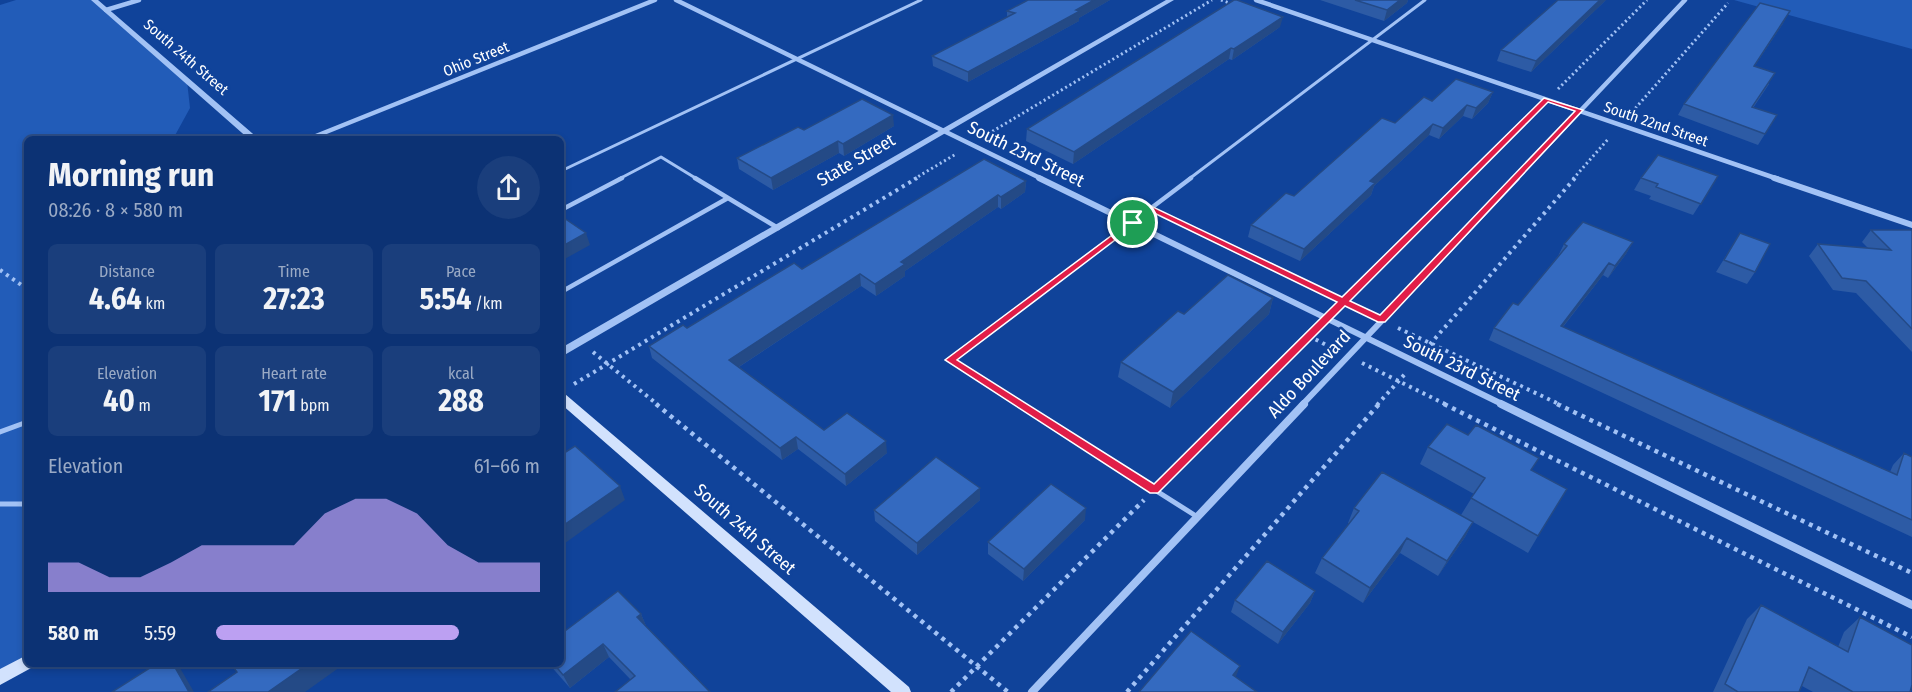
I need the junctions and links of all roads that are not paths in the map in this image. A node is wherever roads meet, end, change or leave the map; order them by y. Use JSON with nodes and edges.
{"nodes":[{"id":1,"x":94,"y":0,"type":"edge"},
{"id":2,"x":139,"y":0,"type":"edge"},
{"id":3,"x":655,"y":0,"type":"edge"},
{"id":4,"x":676,"y":0,"type":"edge"},
{"id":5,"x":921,"y":0,"type":"edge"},
{"id":6,"x":1171,"y":0,"type":"edge"},
{"id":7,"x":1256,"y":0,"type":"edge"},
{"id":8,"x":1425,"y":0,"type":"edge"},
{"id":9,"x":1685,"y":0,"type":"edge"},
{"id":10,"x":106,"y":10,"type":"junction"},
{"id":11,"x":1372,"y":40,"type":"junction"},
{"id":12,"x":797,"y":59,"type":"junction"},
{"id":13,"x":1580,"y":110,"type":"junction"},
{"id":14,"x":946,"y":131,"type":"junction"},
{"id":15,"x":251,"y":136,"type":"edge"},
{"id":16,"x":316,"y":136,"type":"edge"},
{"id":17,"x":564,"y":170,"type":"edge"},
{"id":18,"x":728,"y":198,"type":"junction"},
{"id":19,"x":564,"y":204,"type":"edge"},
{"id":20,"x":572,"y":204,"type":"junction"},
{"id":21,"x":564,"y":208,"type":"edge"},
{"id":22,"x":1133,"y":223,"type":"junction"},
{"id":23,"x":1912,"y":225,"type":"edge"},
{"id":24,"x":778,"y":228,"type":"junction"},
{"id":25,"x":564,"y":290,"type":"edge"},
{"id":26,"x":1365,"y":338,"type":"junction"},
{"id":27,"x":564,"y":351,"type":"edge"},
{"id":28,"x":566,"y":391,"type":"edge"},
{"id":29,"x":24,"y":423,"type":"edge"},
{"id":30,"x":0,"y":432,"type":"edge"},
{"id":31,"x":0,"y":504,"type":"edge"},
{"id":32,"x":24,"y":504,"type":"edge"},
{"id":33,"x":1196,"y":516,"type":"junction"},
{"id":34,"x":1912,"y":605,"type":"edge"},
{"id":35,"x":24,"y":664,"type":"edge"},
{"id":36,"x":0,"y":678,"type":"edge"},
{"id":37,"x":903,"y":692,"type":"edge"},
{"id":38,"x":1032,"y":692,"type":"edge"}],
"edges":[{"from":1,"to":10,"type":"street","name":"South 24th Street"},
{"from":2,"to":10,"type":"street"},
{"from":3,"to":16,"type":"street","name":"Ohio Street"},
{"from":4,"to":12,"type":"street","name":"South 23rd Street"},
{"from":5,"to":12,"type":"lane"},
{"from":6,"to":14,"type":"street","name":"State Street"},
{"from":7,"to":11,"type":"street","name":"South 22nd Street"},
{"from":8,"to":11,"type":"lane"},
{"from":9,"to":13,"type":"street","name":"Aldo Boulevard"},
{"from":10,"to":15,"type":"street","name":"South 24th Street"},
{"from":11,"to":13,"type":"street","name":"South 22nd Street"},
{"from":11,"to":22,"type":"lane"},
{"from":12,"to":14,"type":"street","name":"South 23rd Street"},
{"from":12,"to":17,"type":"lane"},
{"from":13,"to":23,"type":"street","name":"South 22nd Street"},
{"from":13,"to":26,"type":"street","name":"Aldo Boulevard"},
{"from":14,"to":22,"type":"street","name":"South 23rd Street"},
{"from":14,"to":24,"type":"street","name":"State Street"},
{"from":18,"to":20,"type":"lane"},
{"from":18,"to":24,"type":"lane"},
{"from":18,"to":25,"type":"lane"},
{"from":19,"to":20,"type":"lane"},
{"from":20,"to":21,"type":"lane"},
{"from":22,"to":26,"type":"street","name":"South 23rd Street"},
{"from":22,"to":33,"type":"lane"},
{"from":24,"to":27,"type":"street","name":"State Street"},
{"from":26,"to":33,"type":"street","name":"Aldo Boulevard"},
{"from":26,"to":34,"type":"street","name":"South 23rd Street"},
{"from":28,"to":37,"type":"main road","name":"South 24th Street"},
{"from":29,"to":30,"type":"lane"},
{"from":31,"to":32,"type":"lane"},
{"from":33,"to":38,"type":"street","name":"Aldo Boulevard"},
{"from":35,"to":36,"type":"main road"}]}
